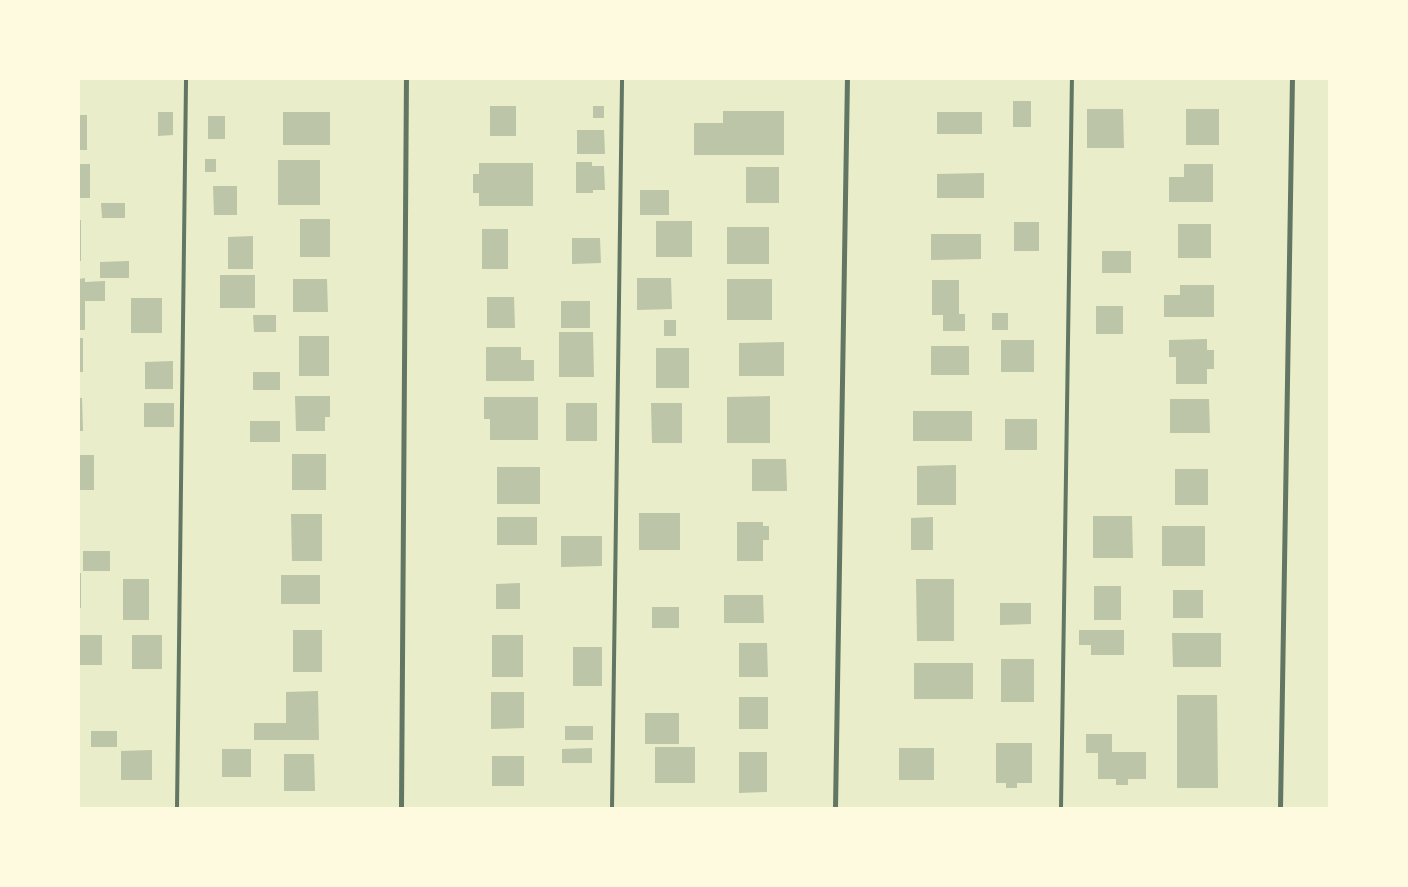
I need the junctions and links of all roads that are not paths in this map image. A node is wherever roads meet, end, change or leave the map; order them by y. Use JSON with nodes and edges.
{"nodes":[{"id":1,"x":186,"y":79,"type":"edge"},
{"id":2,"x":406,"y":79,"type":"edge"},
{"id":3,"x":622,"y":79,"type":"edge"},
{"id":4,"x":847,"y":79,"type":"edge"},
{"id":5,"x":1072,"y":79,"type":"edge"},
{"id":6,"x":1292,"y":79,"type":"edge"},
{"id":7,"x":176,"y":808,"type":"edge"},
{"id":8,"x":401,"y":808,"type":"edge"},
{"id":9,"x":612,"y":808,"type":"edge"},
{"id":10,"x":835,"y":808,"type":"edge"},
{"id":11,"x":1061,"y":808,"type":"edge"},
{"id":12,"x":1280,"y":808,"type":"edge"}],
"edges":[{"from":1,"to":7,"type":"lane"},
{"from":2,"to":8,"type":"street"},
{"from":3,"to":9,"type":"lane"},
{"from":4,"to":10,"type":"street"},
{"from":5,"to":11,"type":"lane"},
{"from":6,"to":12,"type":"street"}]}
